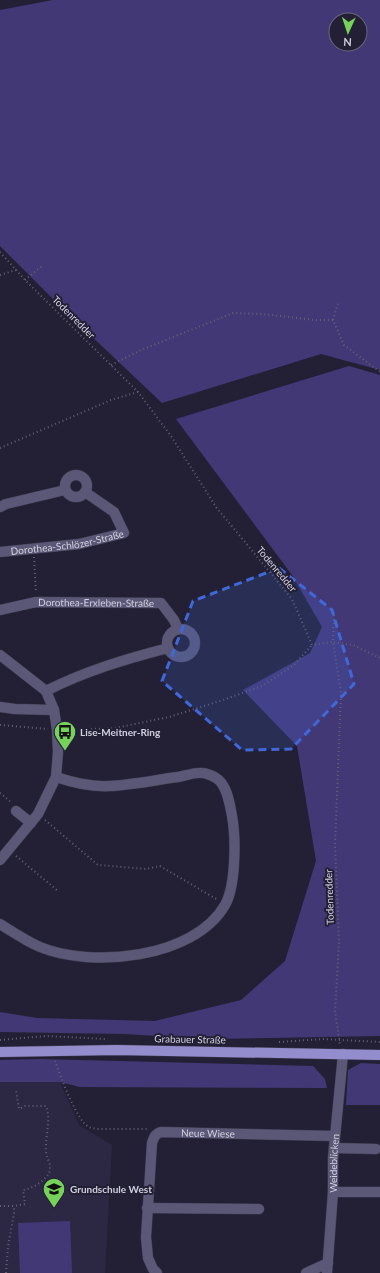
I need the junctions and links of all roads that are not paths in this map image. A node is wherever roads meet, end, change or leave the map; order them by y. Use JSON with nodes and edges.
{"nodes":[{"id":1,"x":65,"y":490,"type":"junction"},
{"id":2,"x":85,"y":492,"type":"junction"},
{"id":3,"x":0,"y":507,"type":"edge"},
{"id":4,"x":0,"y":552,"type":"edge"},
{"id":5,"x":0,"y":610,"type":"edge"},
{"id":6,"x":178,"y":629,"type":"junction"},
{"id":7,"x":168,"y":648,"type":"junction"},
{"id":8,"x":0,"y":655,"type":"edge"},
{"id":9,"x":46,"y":691,"type":"junction"},
{"id":10,"x":0,"y":707,"type":"edge"},
{"id":11,"x":54,"y":710,"type":"junction"},
{"id":12,"x":56,"y":777,"type":"junction"},
{"id":13,"x":17,"y":809,"type":"road end"},
{"id":14,"x":31,"y":823,"type":"junction"},
{"id":15,"x":0,"y":860,"type":"edge"},
{"id":16,"x":0,"y":924,"type":"edge"},
{"id":17,"x":0,"y":1052,"type":"edge"},
{"id":18,"x":343,"y":1054,"type":"junction"},
{"id":19,"x":380,"y":1055,"type":"edge"},
{"id":20,"x":335,"y":1136,"type":"junction"},
{"id":21,"x":334,"y":1148,"type":"junction"},
{"id":22,"x":376,"y":1149,"type":"dead end"},
{"id":23,"x":332,"y":1192,"type":"junction"},
{"id":24,"x":380,"y":1192,"type":"edge"},
{"id":25,"x":148,"y":1208,"type":"junction"},
{"id":26,"x":259,"y":1208,"type":"dead end"},
{"id":27,"x":328,"y":1268,"type":"edge"},
{"id":28,"x":157,"y":1273,"type":"edge"},
{"id":29,"x":306,"y":1273,"type":"edge"}],
"edges":[{"from":1,"to":2,"type":"street"},
{"from":1,"to":2,"type":"street"},
{"from":1,"to":3,"type":"street"},
{"from":2,"to":4,"type":"street","name":"Dorothea-Schlözer-Straße"},
{"from":5,"to":6,"type":"street","name":"Dorothea-Erxleben-Straße"},
{"from":6,"to":7,"type":"street"},
{"from":6,"to":7,"type":"street"},
{"from":7,"to":9,"type":"street"},
{"from":8,"to":9,"type":"street"},
{"from":9,"to":11,"type":"street"},
{"from":10,"to":11,"type":"street"},
{"from":11,"to":12,"type":"street"},
{"from":12,"to":14,"type":"street"},
{"from":12,"to":16,"type":"street"},
{"from":13,"to":14,"type":"street"},
{"from":14,"to":15,"type":"street"},
{"from":17,"to":18,"type":"main road","name":"Grabauer Straße"},
{"from":18,"to":19,"type":"main road","name":"Grabauer Straße"},
{"from":18,"to":20,"type":"street","name":"Weideblicken"},
{"from":20,"to":21,"type":"street","name":"Weideblicken"},
{"from":20,"to":25,"type":"street","name":"Neue Wiese"},
{"from":21,"to":22,"type":"street"},
{"from":21,"to":23,"type":"street","name":"Weideblicken"},
{"from":23,"to":24,"type":"street"},
{"from":23,"to":27,"type":"street","name":"Weideblicken"},
{"from":25,"to":26,"type":"street"},
{"from":25,"to":28,"type":"street"},
{"from":27,"to":29,"type":"street"}]}
